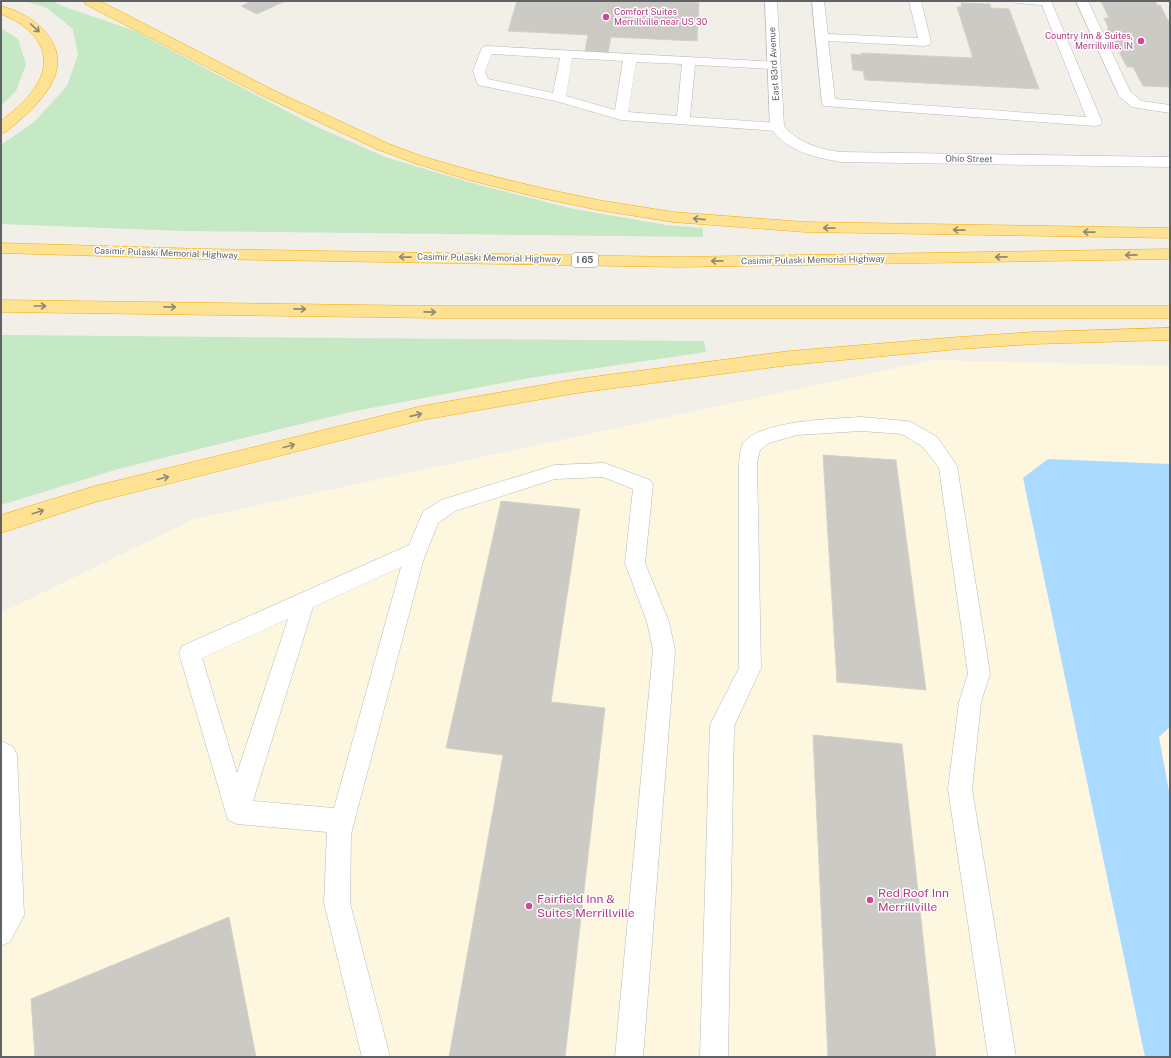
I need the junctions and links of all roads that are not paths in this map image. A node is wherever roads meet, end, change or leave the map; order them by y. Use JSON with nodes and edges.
{"nodes":[{"id":1,"x":771,"y":1,"type":"edge"},
{"id":2,"x":818,"y":1,"type":"edge"},
{"id":3,"x":915,"y":1,"type":"edge"},
{"id":4,"x":1018,"y":1,"type":"edge"},
{"id":5,"x":1082,"y":1,"type":"edge"},
{"id":6,"x":93,"y":2,"type":"edge"},
{"id":7,"x":1,"y":10,"type":"edge"},
{"id":8,"x":823,"y":37,"type":"junction"},
{"id":9,"x":567,"y":49,"type":"junction"},
{"id":10,"x":630,"y":51,"type":"junction"},
{"id":11,"x":689,"y":60,"type":"junction"},
{"id":12,"x":774,"y":65,"type":"junction"},
{"id":13,"x":559,"y":98,"type":"junction"},
{"id":14,"x":1170,"y":109,"type":"edge"},
{"id":15,"x":621,"y":116,"type":"junction"},
{"id":16,"x":683,"y":120,"type":"junction"},
{"id":17,"x":778,"y":127,"type":"junction"},
{"id":18,"x":1,"y":129,"type":"edge"},
{"id":19,"x":1170,"y":162,"type":"edge"},
{"id":20,"x":1170,"y":233,"type":"edge"},
{"id":21,"x":1,"y":248,"type":"edge"},
{"id":22,"x":1170,"y":254,"type":"edge"},
{"id":23,"x":1,"y":306,"type":"edge"},
{"id":24,"x":1170,"y":312,"type":"edge"},
{"id":25,"x":1170,"y":334,"type":"edge"},
{"id":26,"x":1,"y":524,"type":"edge"},
{"id":27,"x":418,"y":550,"type":"junction"},
{"id":28,"x":304,"y":601,"type":"junction"},
{"id":29,"x":1,"y":752,"type":"edge"},
{"id":30,"x":237,"y":812,"type":"junction"},
{"id":31,"x":342,"y":821,"type":"junction"},
{"id":32,"x":1,"y":933,"type":"edge"},
{"id":33,"x":376,"y":1057,"type":"edge"},
{"id":34,"x":629,"y":1057,"type":"edge"},
{"id":35,"x":714,"y":1057,"type":"edge"},
{"id":36,"x":1002,"y":1057,"type":"edge"}],
"edges":[{"from":1,"to":12,"type":"street","name":"East 83rd Avenue"},
{"from":2,"to":8,"type":"lane"},
{"from":3,"to":8,"type":"lane"},
{"from":4,"to":8,"type":"lane"},
{"from":5,"to":14,"type":"lane"},
{"from":20,"to":6,"type":"highway","one_way":true},
{"from":7,"to":18,"type":"highway","one_way":true},
{"from":9,"to":10,"type":"lane"},
{"from":9,"to":13,"type":"lane"},
{"from":9,"to":13,"type":"lane"},
{"from":10,"to":11,"type":"lane"},
{"from":10,"to":15,"type":"lane"},
{"from":11,"to":12,"type":"lane"},
{"from":11,"to":16,"type":"lane"},
{"from":12,"to":17,"type":"street","name":"East 83rd Avenue"},
{"from":13,"to":15,"type":"lane"},
{"from":15,"to":16,"type":"lane"},
{"from":16,"to":17,"type":"lane"},
{"from":17,"to":19,"type":"street","name":"Ohio Street"},
{"from":22,"to":21,"type":"highway","name":"Casimir Pulaski Memorial Highway","number":"I 65","one_way":true},
{"from":23,"to":24,"type":"highway","one_way":true},
{"from":26,"to":25,"type":"highway","one_way":true},
{"from":27,"to":28,"type":"lane"},
{"from":27,"to":31,"type":"lane"},
{"from":27,"to":34,"type":"lane"},
{"from":28,"to":30,"type":"lane"},
{"from":28,"to":30,"type":"lane"},
{"from":29,"to":32,"type":"lane"},
{"from":30,"to":31,"type":"lane"},
{"from":31,"to":33,"type":"lane"},
{"from":35,"to":36,"type":"lane"}]}
